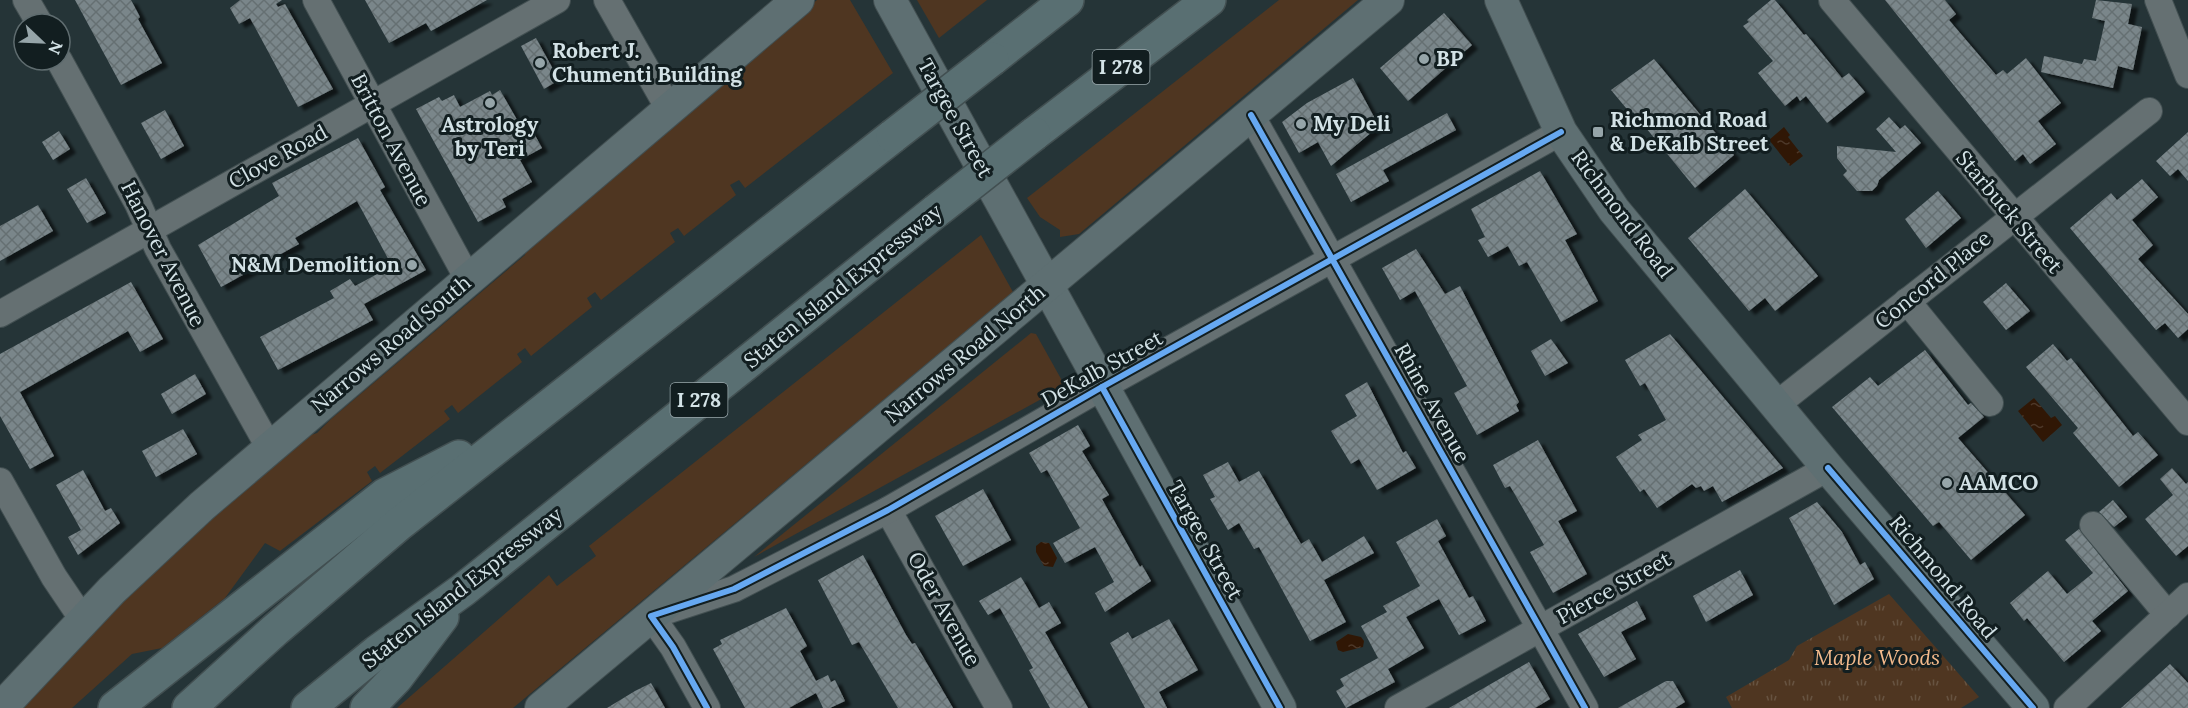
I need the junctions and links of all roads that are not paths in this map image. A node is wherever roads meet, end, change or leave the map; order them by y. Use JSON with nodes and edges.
{"nodes":[{"id":1,"x":316,"y":0,"type":"edge"},
{"id":2,"x":556,"y":0,"type":"edge"},
{"id":3,"x":607,"y":0,"type":"edge"},
{"id":4,"x":798,"y":0,"type":"edge"},
{"id":5,"x":890,"y":0,"type":"edge"},
{"id":6,"x":1067,"y":0,"type":"edge"},
{"id":7,"x":1209,"y":0,"type":"edge"},
{"id":8,"x":1388,"y":0,"type":"edge"},
{"id":9,"x":1501,"y":0,"type":"edge"},
{"id":10,"x":1832,"y":0,"type":"edge"},
{"id":11,"x":2158,"y":0,"type":"edge"},
{"id":12,"x":65,"y":72,"type":"edge"},
{"id":13,"x":2188,"y":75,"type":"edge"},
{"id":14,"x":372,"y":104,"type":"junction"},
{"id":15,"x":669,"y":109,"type":"junction"},
{"id":16,"x":2149,"y":111,"type":"dead end"},
{"id":17,"x":1251,"y":115,"type":"junction"},
{"id":18,"x":1561,"y":132,"type":"junction"},
{"id":19,"x":2012,"y":217,"type":"junction"},
{"id":20,"x":150,"y":229,"type":"junction"},
{"id":21,"x":1332,"y":259,"type":"junction"},
{"id":22,"x":468,"y":279,"type":"junction"},
{"id":23,"x":1047,"y":286,"type":"junction"},
{"id":24,"x":1907,"y":301,"type":"junction"},
{"id":25,"x":0,"y":314,"type":"edge"},
{"id":26,"x":1102,"y":387,"type":"junction"},
{"id":27,"x":1990,"y":403,"type":"dead end"},
{"id":28,"x":1776,"y":405,"type":"junction"},
{"id":29,"x":530,"y":420,"type":"junction"},
{"id":30,"x":2188,"y":422,"type":"edge"},
{"id":31,"x":269,"y":447,"type":"junction"},
{"id":32,"x":1828,"y":468,"type":"junction"},
{"id":33,"x":0,"y":481,"type":"edge"},
{"id":34,"x":888,"y":510,"type":"junction"},
{"id":35,"x":2093,"y":525,"type":"dead end"},
{"id":36,"x":463,"y":590,"type":"junction"},
{"id":37,"x":2188,"y":596,"type":"edge"},
{"id":38,"x":2168,"y":615,"type":"junction"},
{"id":39,"x":651,"y":616,"type":"junction"},
{"id":40,"x":83,"y":620,"type":"junction"},
{"id":41,"x":1541,"y":630,"type":"junction"},
{"id":42,"x":30,"y":677,"type":"junction"},
{"id":43,"x":0,"y":693,"type":"edge"},
{"id":44,"x":1,"y":708,"type":"edge"},
{"id":45,"x":115,"y":708,"type":"edge"},
{"id":46,"x":189,"y":708,"type":"edge"},
{"id":47,"x":308,"y":708,"type":"edge"},
{"id":48,"x":367,"y":708,"type":"edge"},
{"id":49,"x":541,"y":708,"type":"edge"},
{"id":50,"x":707,"y":708,"type":"edge"},
{"id":51,"x":999,"y":708,"type":"edge"},
{"id":52,"x":1280,"y":708,"type":"edge"},
{"id":53,"x":1398,"y":708,"type":"edge"},
{"id":54,"x":1585,"y":708,"type":"edge"},
{"id":55,"x":2033,"y":708,"type":"edge"},
{"id":56,"x":2067,"y":708,"type":"edge"}],
"edges":[{"from":1,"to":14,"type":"street","name":"Britton Avenue"},
{"from":2,"to":14,"type":"street","name":"Clove Road"},
{"from":3,"to":15,"type":"street"},
{"from":4,"to":15,"type":"main road","name":"Narrows Road South"},
{"from":5,"to":23,"type":"main road","name":"Targee Street"},
{"from":6,"to":29,"type":"highway","bridge":true},
{"from":7,"to":36,"type":"highway","name":"Staten Island Expressway","number":"I 278","bridge":true},
{"from":8,"to":17,"type":"main road","name":"Narrows Road North"},
{"from":9,"to":18,"type":"main road","name":"Richmond Road"},
{"from":10,"to":19,"type":"street","name":"Starbuck Street"},
{"from":11,"to":13,"type":"street"},
{"from":12,"to":20,"type":"street","name":"Hanover Avenue"},
{"from":14,"to":20,"type":"street","name":"Clove Road"},
{"from":14,"to":22,"type":"street","name":"Britton Avenue"},
{"from":15,"to":22,"type":"main road","name":"Narrows Road South"},
{"from":16,"to":19,"type":"street","name":"Concord Place"},
{"from":17,"to":21,"type":"street","name":"Rhine Avenue"},
{"from":17,"to":23,"type":"main road","name":"Narrows Road North"},
{"from":18,"to":21,"type":"street","name":"DeKalb Street"},
{"from":18,"to":28,"type":"main road","name":"Richmond Road"},
{"from":19,"to":24,"type":"street","name":"Concord Place"},
{"from":19,"to":30,"type":"street","name":"Starbuck Street"},
{"from":20,"to":25,"type":"street","name":"Clove Road"},
{"from":20,"to":31,"type":"street","name":"Hanover Avenue"},
{"from":21,"to":26,"type":"street","name":"DeKalb Street"},
{"from":21,"to":41,"type":"street","name":"Rhine Avenue"},
{"from":22,"to":31,"type":"main road","name":"Narrows Road South"},
{"from":23,"to":26,"type":"main road","name":"Targee Street"},
{"from":23,"to":39,"type":"main road","name":"Narrows Road North"},
{"from":24,"to":27,"type":"street"},
{"from":24,"to":28,"type":"street","name":"Concord Place"},
{"from":26,"to":34,"type":"street","name":"DeKalb Street"},
{"from":26,"to":52,"type":"main road","name":"Targee Street"},
{"from":28,"to":32,"type":"main road","name":"Richmond Road"},
{"from":29,"to":45,"type":"highway"},
{"from":29,"to":46,"type":"highway"},
{"from":31,"to":40,"type":"main road","name":"Narrows Road South"},
{"from":32,"to":41,"type":"street","name":"Pierce Street"},
{"from":32,"to":55,"type":"main road","name":"Richmond Road"},
{"from":33,"to":40,"type":"street"},
{"from":34,"to":39,"type":"street","name":"DeKalb Street"},
{"from":34,"to":51,"type":"street","name":"Oder Avenue"},
{"from":35,"to":38,"type":"street"},
{"from":36,"to":47,"type":"highway","name":"Staten Island Expressway","number":"I 278"},
{"from":36,"to":48,"type":"highway"},
{"from":37,"to":38,"type":"street"},
{"from":38,"to":56,"type":"street"},
{"from":39,"to":49,"type":"main road","name":"Narrows Road North"},
{"from":39,"to":50,"type":"street"},
{"from":40,"to":42,"type":"main road","name":"Narrows Road South"},
{"from":41,"to":53,"type":"street","name":"Pierce Street"},
{"from":41,"to":54,"type":"street","name":"Rhine Avenue"},
{"from":42,"to":43,"type":"street"},
{"from":42,"to":44,"type":"main road","name":"Narrows Road South"}]}
